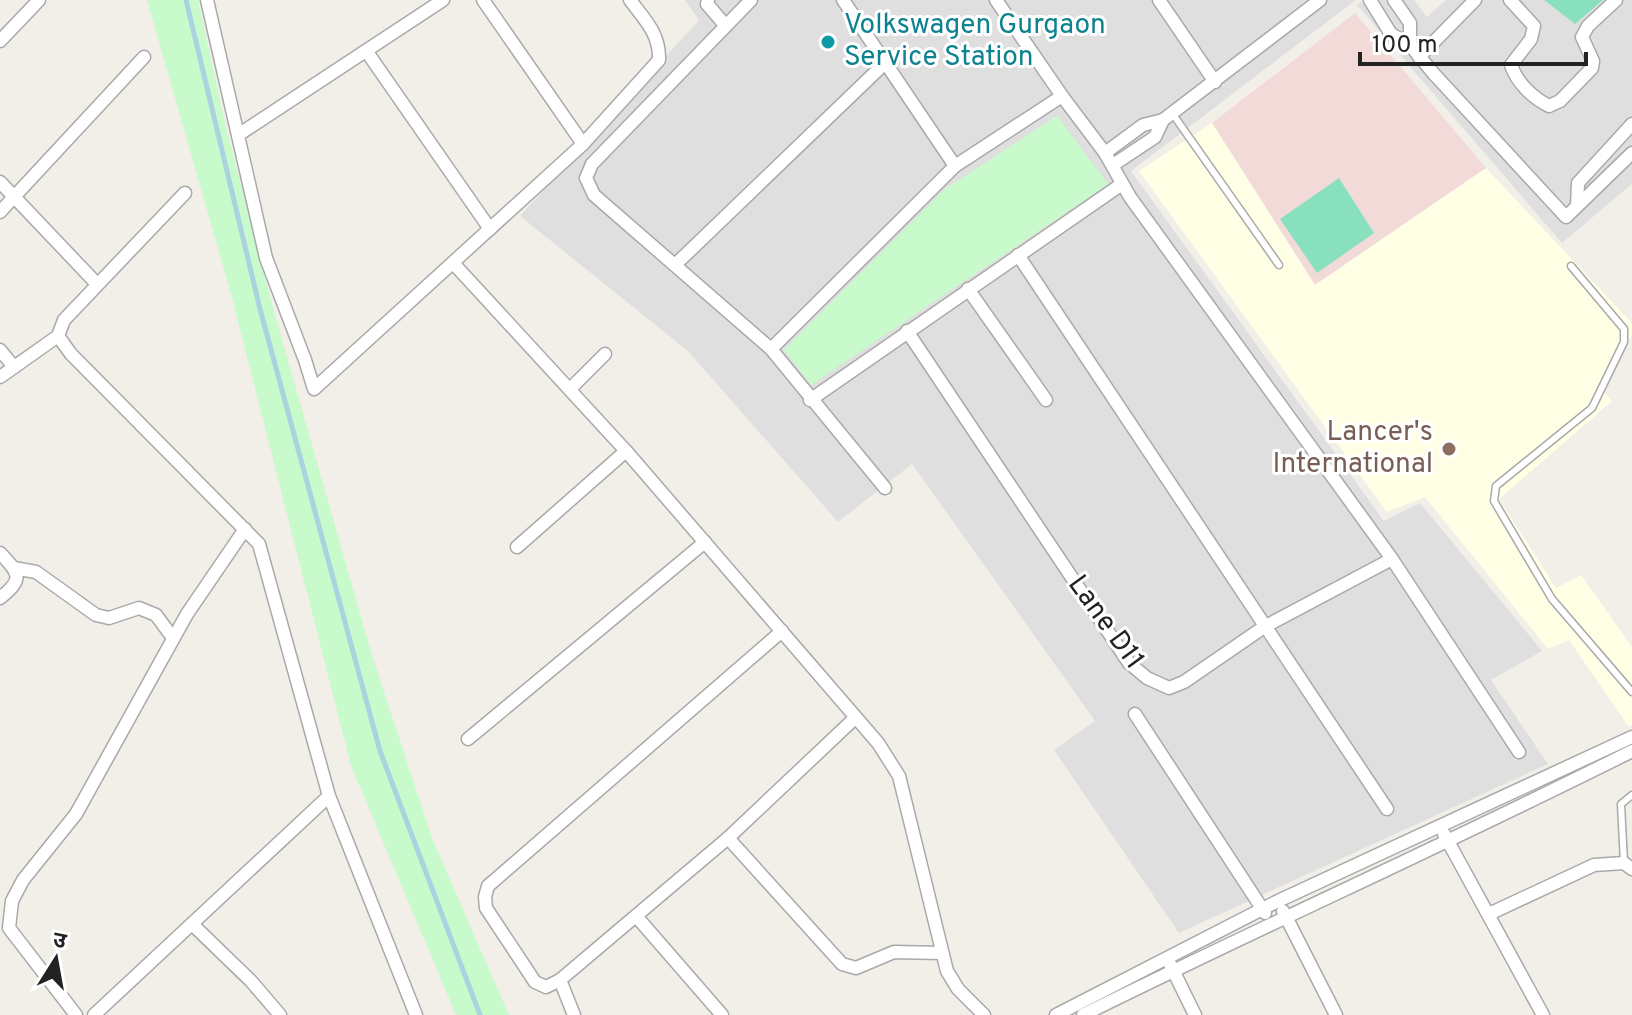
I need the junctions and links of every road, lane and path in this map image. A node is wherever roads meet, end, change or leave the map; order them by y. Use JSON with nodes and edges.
{"nodes":[{"id":1,"x":39,"y":0,"type":"edge"},
{"id":2,"x":443,"y":0,"type":"edge"},
{"id":3,"x":483,"y":0,"type":"edge"},
{"id":4,"x":630,"y":0,"type":"edge"},
{"id":5,"x":708,"y":0,"type":"edge"},
{"id":6,"x":751,"y":0,"type":"edge"},
{"id":7,"x":843,"y":0,"type":"edge"},
{"id":8,"x":996,"y":0,"type":"edge"},
{"id":9,"x":1159,"y":0,"type":"edge"},
{"id":10,"x":1320,"y":0,"type":"edge"},
{"id":11,"x":1370,"y":0,"type":"edge"},
{"id":12,"x":1394,"y":0,"type":"edge"},
{"id":13,"x":1475,"y":0,"type":"edge"},
{"id":14,"x":1510,"y":0,"type":"edge"},
{"id":15,"x":1616,"y":0,"type":"edge"},
{"id":16,"x":211,"y":2,"type":"edge"},
{"id":17,"x":725,"y":25,"type":"junction"},
{"id":18,"x":0,"y":41,"type":"edge"},
{"id":19,"x":1410,"y":45,"type":"junction"},
{"id":20,"x":367,"y":52,"type":"junction"},
{"id":21,"x":144,"y":57,"type":"dead end"},
{"id":22,"x":1419,"y":57,"type":"junction"},
{"id":23,"x":885,"y":63,"type":"junction"},
{"id":24,"x":1215,"y":82,"type":"junction"},
{"id":25,"x":1062,"y":96,"type":"junction"},
{"id":26,"x":1167,"y":116,"type":"junction"},
{"id":27,"x":1632,"y":124,"type":"edge"},
{"id":28,"x":238,"y":135,"type":"junction"},
{"id":29,"x":583,"y":144,"type":"junction"},
{"id":30,"x":1105,"y":153,"type":"junction"},
{"id":31,"x":1632,"y":153,"type":"edge"},
{"id":32,"x":1113,"y":165,"type":"junction"},
{"id":33,"x":955,"y":166,"type":"junction"},
{"id":34,"x":0,"y":182,"type":"edge"},
{"id":35,"x":1122,"y":184,"type":"junction"},
{"id":36,"x":185,"y":193,"type":"dead end"},
{"id":37,"x":16,"y":197,"type":"junction"},
{"id":38,"x":1577,"y":206,"type":"junction"},
{"id":39,"x":0,"y":212,"type":"edge"},
{"id":40,"x":490,"y":229,"type":"junction"},
{"id":41,"x":1018,"y":255,"type":"junction"},
{"id":42,"x":454,"y":264,"type":"junction"},
{"id":43,"x":676,"y":264,"type":"junction"},
{"id":44,"x":1279,"y":265,"type":"dead end"},
{"id":45,"x":1571,"y":266,"type":"dead end"},
{"id":46,"x":97,"y":284,"type":"junction"},
{"id":47,"x":968,"y":289,"type":"junction"},
{"id":48,"x":907,"y":331,"type":"junction"},
{"id":49,"x":58,"y":336,"type":"junction"},
{"id":50,"x":771,"y":349,"type":"junction"},
{"id":51,"x":0,"y":350,"type":"edge"},
{"id":52,"x":605,"y":354,"type":"dead end"},
{"id":53,"x":14,"y":367,"type":"junction"},
{"id":54,"x":0,"y":377,"type":"edge"},
{"id":55,"x":571,"y":388,"type":"junction"},
{"id":56,"x":810,"y":400,"type":"junction"},
{"id":57,"x":1046,"y":400,"type":"dead end"},
{"id":58,"x":626,"y":451,"type":"junction"},
{"id":59,"x":885,"y":488,"type":"dead end"},
{"id":60,"x":245,"y":529,"type":"junction"},
{"id":61,"x":705,"y":542,"type":"junction"},
{"id":62,"x":517,"y":547,"type":"dead end"},
{"id":63,"x":0,"y":553,"type":"edge"},
{"id":64,"x":1392,"y":559,"type":"junction"},
{"id":65,"x":14,"y":568,"type":"junction"},
{"id":66,"x":0,"y":598,"type":"edge"},
{"id":67,"x":1264,"y":627,"type":"junction"},
{"id":68,"x":782,"y":631,"type":"junction"},
{"id":69,"x":173,"y":638,"type":"junction"},
{"id":70,"x":1632,"y":692,"type":"edge"},
{"id":71,"x":1135,"y":714,"type":"dead end"},
{"id":72,"x":855,"y":718,"type":"junction"},
{"id":73,"x":1632,"y":737,"type":"edge"},
{"id":74,"x":468,"y":739,"type":"dead end"},
{"id":75,"x":1632,"y":751,"type":"edge"},
{"id":76,"x":1519,"y":752,"type":"dead end"},
{"id":77,"x":1632,"y":795,"type":"edge"},
{"id":78,"x":329,"y":796,"type":"junction"},
{"id":79,"x":1387,"y":809,"type":"dead end"},
{"id":80,"x":1441,"y":827,"type":"junction"},
{"id":81,"x":728,"y":838,"type":"junction"},
{"id":82,"x":1448,"y":840,"type":"junction"},
{"id":83,"x":1628,"y":866,"type":"edge"},
{"id":84,"x":1278,"y":901,"type":"junction"},
{"id":85,"x":1262,"y":909,"type":"junction"},
{"id":86,"x":1489,"y":914,"type":"junction"},
{"id":87,"x":636,"y":916,"type":"junction"},
{"id":88,"x":1286,"y":916,"type":"junction"},
{"id":89,"x":1272,"y":923,"type":"junction"},
{"id":90,"x":192,"y":924,"type":"junction"},
{"id":91,"x":942,"y":953,"type":"junction"},
{"id":92,"x":1167,"y":958,"type":"junction"},
{"id":93,"x":1174,"y":971,"type":"junction"},
{"id":94,"x":560,"y":980,"type":"junction"},
{"id":95,"x":715,"y":1013,"type":"edge"},
{"id":96,"x":76,"y":1015,"type":"edge"},
{"id":97,"x":94,"y":1015,"type":"edge"},
{"id":98,"x":280,"y":1015,"type":"edge"},
{"id":99,"x":416,"y":1015,"type":"edge"},
{"id":100,"x":574,"y":1015,"type":"edge"},
{"id":101,"x":984,"y":1015,"type":"edge"},
{"id":102,"x":1056,"y":1015,"type":"edge"},
{"id":103,"x":1083,"y":1015,"type":"edge"},
{"id":104,"x":1195,"y":1015,"type":"edge"},
{"id":105,"x":1336,"y":1015,"type":"edge"},
{"id":106,"x":1543,"y":1015,"type":"edge"}],
"edges":[{"from":1,"to":18,"type":"street"},
{"from":2,"to":20,"type":"street"},
{"from":3,"to":29,"type":"street"},
{"from":4,"to":29,"type":"street"},
{"from":5,"to":17,"type":"street"},
{"from":6,"to":17,"type":"street"},
{"from":7,"to":23,"type":"street"},
{"from":8,"to":25,"type":"street"},
{"from":9,"to":24,"type":"street"},
{"from":10,"to":24,"type":"street"},
{"from":11,"to":19,"type":"street"},
{"from":12,"to":19,"type":"street"},
{"from":13,"to":22,"type":"street"},
{"from":14,"to":15,"type":"street"},
{"from":16,"to":28,"type":"street"},
{"from":17,"to":43,"type":"street"},
{"from":19,"to":22,"type":"street"},
{"from":20,"to":28,"type":"street"},
{"from":20,"to":40,"type":"street"},
{"from":21,"to":37,"type":"street"},
{"from":22,"to":38,"type":"street"},
{"from":23,"to":33,"type":"street"},
{"from":23,"to":43,"type":"street"},
{"from":24,"to":26,"type":"street"},
{"from":25,"to":30,"type":"street"},
{"from":25,"to":33,"type":"street"},
{"from":26,"to":30,"type":"street"},
{"from":26,"to":32,"type":"street"},
{"from":26,"to":44,"type":"lane"},
{"from":27,"to":38,"type":"street"},
{"from":28,"to":42,"type":"street"},
{"from":29,"to":40,"type":"street"},
{"from":30,"to":32,"type":"street"},
{"from":31,"to":38,"type":"street"},
{"from":32,"to":35,"type":"street"},
{"from":33,"to":50,"type":"street"},
{"from":34,"to":37,"type":"street"},
{"from":35,"to":41,"type":"street"},
{"from":35,"to":64,"type":"street"},
{"from":36,"to":46,"type":"street"},
{"from":37,"to":39,"type":"street"},
{"from":37,"to":46,"type":"street"},
{"from":40,"to":42,"type":"street"},
{"from":41,"to":47,"type":"street"},
{"from":41,"to":67,"type":"street"},
{"from":42,"to":55,"type":"street"},
{"from":43,"to":50,"type":"street"},
{"from":45,"to":70,"type":"lane"},
{"from":46,"to":49,"type":"street"},
{"from":47,"to":48,"type":"street"},
{"from":47,"to":57,"type":"street"},
{"from":48,"to":56,"type":"street"},
{"from":48,"to":67,"type":"street","name":"Lane D11"},
{"from":49,"to":53,"type":"street"},
{"from":49,"to":60,"type":"street"},
{"from":50,"to":56,"type":"street"},
{"from":51,"to":53,"type":"street"},
{"from":52,"to":55,"type":"street"},
{"from":53,"to":54,"type":"street"},
{"from":55,"to":58,"type":"street"},
{"from":56,"to":59,"type":"street"},
{"from":58,"to":61,"type":"street"},
{"from":58,"to":62,"type":"street"},
{"from":60,"to":69,"type":"street"},
{"from":60,"to":78,"type":"street"},
{"from":61,"to":68,"type":"street"},
{"from":61,"to":74,"type":"street"},
{"from":63,"to":65,"type":"street"},
{"from":64,"to":67,"type":"street","name":"Lane D11"},
{"from":64,"to":76,"type":"street"},
{"from":65,"to":66,"type":"street"},
{"from":65,"to":69,"type":"street"},
{"from":67,"to":79,"type":"street"},
{"from":68,"to":72,"type":"street"},
{"from":68,"to":94,"type":"street"},
{"from":69,"to":96,"type":"street"},
{"from":71,"to":85,"type":"street"},
{"from":72,"to":81,"type":"street"},
{"from":72,"to":91,"type":"street"},
{"from":73,"to":80,"type":"street"},
{"from":75,"to":82,"type":"street"},
{"from":77,"to":83,"type":"lane"},
{"from":78,"to":90,"type":"street"},
{"from":78,"to":99,"type":"street"},
{"from":80,"to":82,"type":"street"},
{"from":80,"to":84,"type":"street"},
{"from":81,"to":87,"type":"street"},
{"from":81,"to":91,"type":"street"},
{"from":82,"to":86,"type":"street"},
{"from":82,"to":88,"type":"street"},
{"from":83,"to":86,"type":"street"},
{"from":84,"to":85,"type":"street"},
{"from":84,"to":88,"type":"street"},
{"from":85,"to":89,"type":"street"},
{"from":85,"to":92,"type":"street"},
{"from":86,"to":106,"type":"street"},
{"from":87,"to":94,"type":"street"},
{"from":87,"to":95,"type":"street"},
{"from":88,"to":89,"type":"street"},
{"from":88,"to":105,"type":"street"},
{"from":89,"to":93,"type":"street"},
{"from":90,"to":97,"type":"street"},
{"from":90,"to":98,"type":"street"},
{"from":91,"to":101,"type":"street"},
{"from":92,"to":93,"type":"street"},
{"from":92,"to":102,"type":"street"},
{"from":93,"to":103,"type":"street"},
{"from":93,"to":104,"type":"street"},
{"from":94,"to":100,"type":"street"}]}
